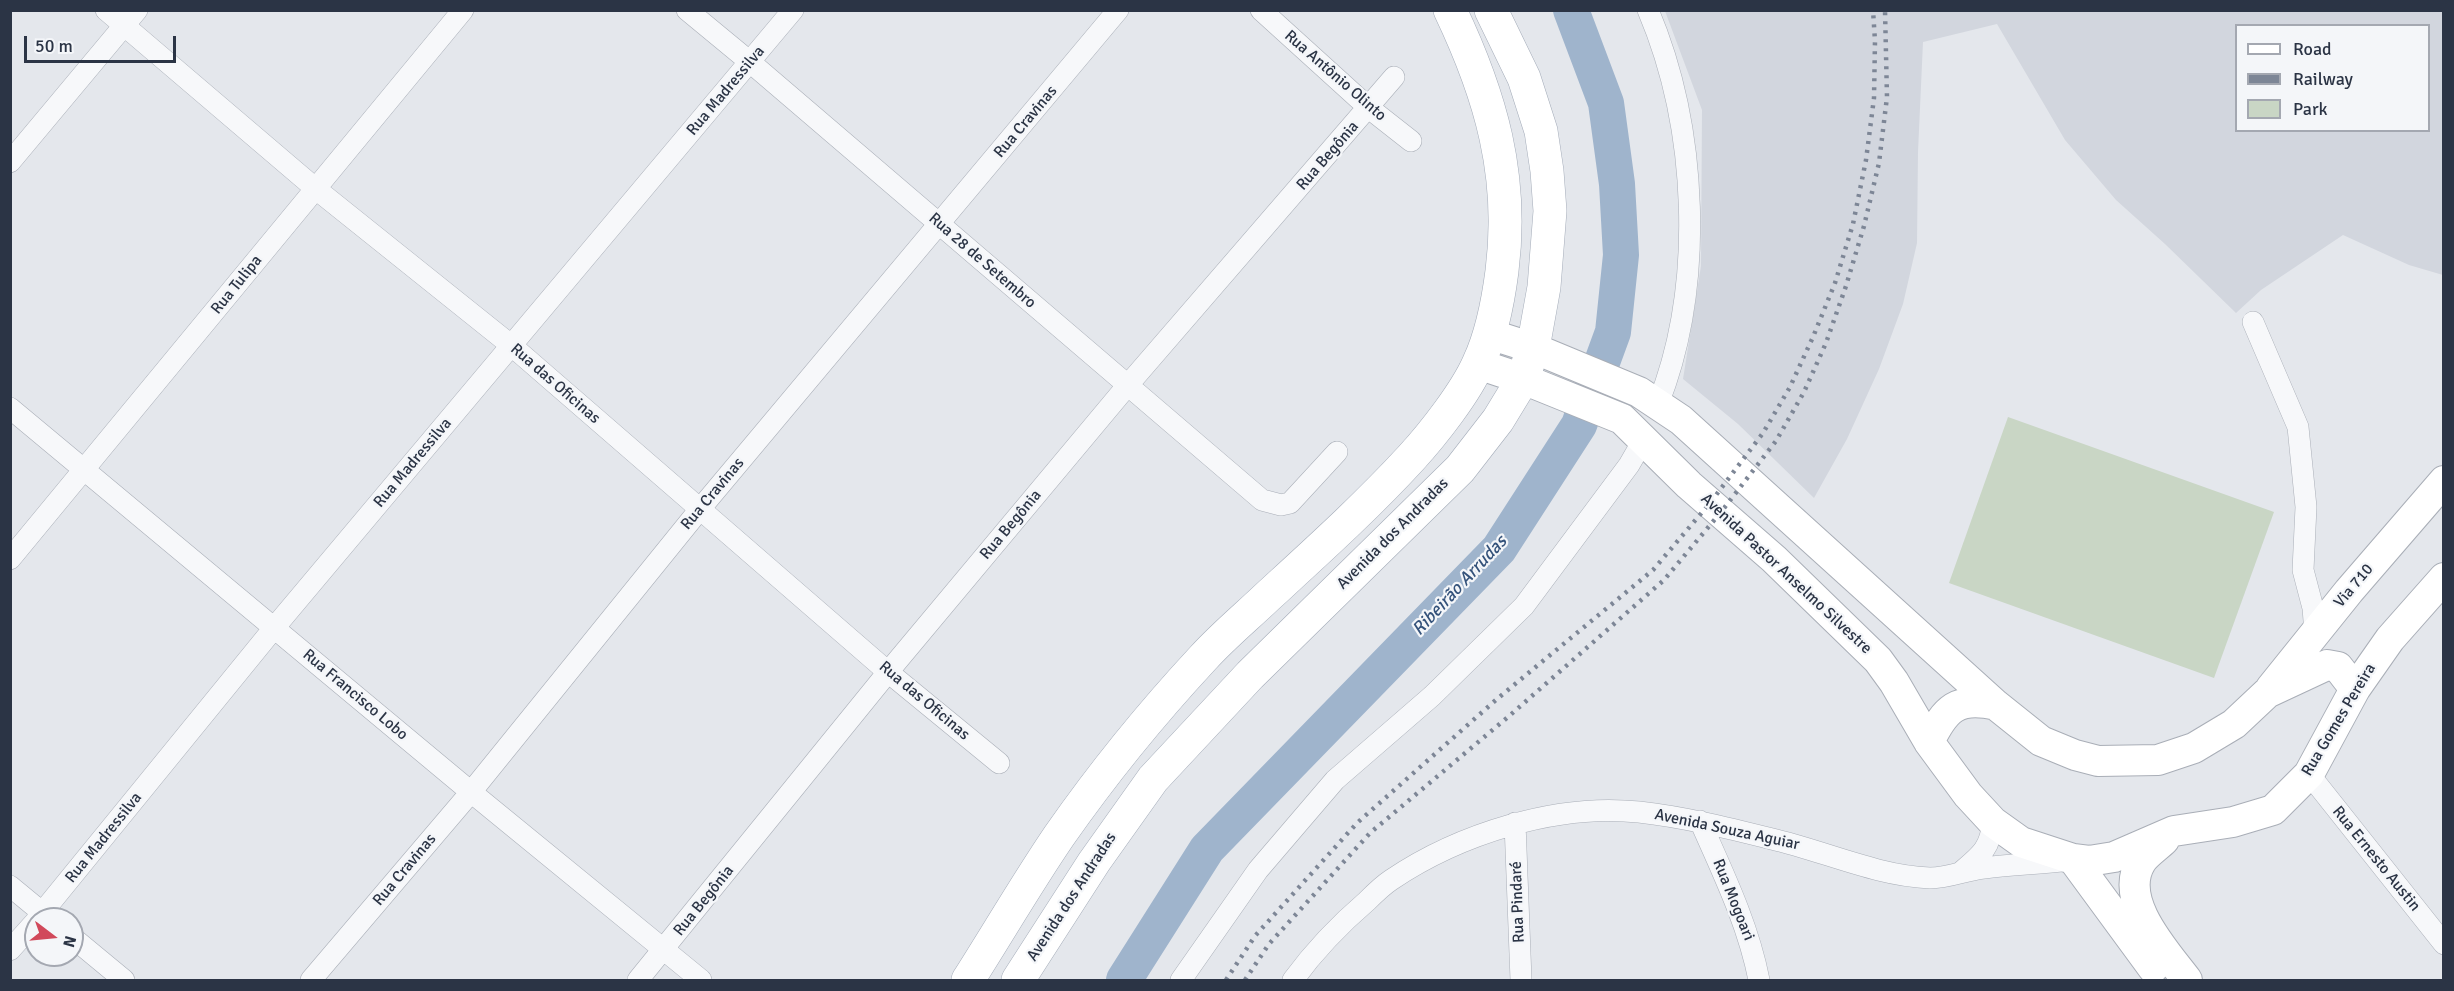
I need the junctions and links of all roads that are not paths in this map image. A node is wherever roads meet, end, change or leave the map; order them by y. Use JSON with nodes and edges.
{"nodes":[{"id":1,"x":106,"y":10,"type":"edge"},
{"id":2,"x":463,"y":10,"type":"edge"},
{"id":3,"x":687,"y":10,"type":"edge"},
{"id":4,"x":793,"y":10,"type":"edge"},
{"id":5,"x":1118,"y":10,"type":"edge"},
{"id":6,"x":1261,"y":10,"type":"edge"},
{"id":7,"x":1450,"y":10,"type":"edge"},
{"id":8,"x":1491,"y":10,"type":"edge"},
{"id":9,"x":1648,"y":10,"type":"edge"},
{"id":10,"x":131,"y":18,"type":"edge"},
{"id":11,"x":750,"y":62,"type":"junction"},
{"id":12,"x":1394,"y":77,"type":"dead end"},
{"id":13,"x":1369,"y":108,"type":"junction"},
{"id":14,"x":1411,"y":141,"type":"dead end"},
{"id":15,"x":10,"y":162,"type":"edge"},
{"id":16,"x":316,"y":189,"type":"junction"},
{"id":17,"x":940,"y":225,"type":"junction"},
{"id":18,"x":2253,"y":322,"type":"dead end"},
{"id":19,"x":1489,"y":334,"type":"junction"},
{"id":20,"x":512,"y":346,"type":"junction"},
{"id":21,"x":1543,"y":352,"type":"junction"},
{"id":22,"x":1478,"y":364,"type":"junction"},
{"id":23,"x":1532,"y":383,"type":"junction"},
{"id":24,"x":1127,"y":386,"type":"junction"},
{"id":25,"x":1649,"y":398,"type":"junction"},
{"id":26,"x":10,"y":408,"type":"edge"},
{"id":27,"x":1644,"y":439,"type":"junction"},
{"id":28,"x":1337,"y":452,"type":"dead end"},
{"id":29,"x":84,"y":470,"type":"junction"},
{"id":30,"x":2444,"y":481,"type":"edge"},
{"id":31,"x":700,"y":508,"type":"junction"},
{"id":32,"x":10,"y":559,"type":"edge"},
{"id":33,"x":2444,"y":578,"type":"edge"},
{"id":34,"x":2308,"y":590,"type":"junction"},
{"id":35,"x":2349,"y":591,"type":"junction"},
{"id":36,"x":274,"y":628,"type":"junction"},
{"id":37,"x":2315,"y":633,"type":"junction"},
{"id":38,"x":888,"y":672,"type":"junction"},
{"id":39,"x":2355,"y":689,"type":"junction"},
{"id":40,"x":2267,"y":693,"type":"junction"},
{"id":41,"x":1996,"y":705,"type":"junction"},
{"id":42,"x":1929,"y":742,"type":"junction"},
{"id":43,"x":999,"y":763,"type":"dead end"},
{"id":44,"x":2308,"y":774,"type":"junction"},
{"id":45,"x":471,"y":792,"type":"junction"},
{"id":46,"x":1700,"y":821,"type":"junction"},
{"id":47,"x":1993,"y":822,"type":"junction"},
{"id":48,"x":1515,"y":823,"type":"junction"},
{"id":49,"x":2174,"y":831,"type":"junction"},
{"id":50,"x":2073,"y":859,"type":"junction"},
{"id":51,"x":1960,"y":873,"type":"junction"},
{"id":52,"x":10,"y":886,"type":"edge"},
{"id":53,"x":31,"y":907,"type":"edge"},
{"id":54,"x":51,"y":907,"type":"edge"},
{"id":55,"x":24,"y":936,"type":"edge"},
{"id":56,"x":2444,"y":944,"type":"edge"},
{"id":57,"x":84,"y":947,"type":"edge"},
{"id":58,"x":10,"y":950,"type":"edge"},
{"id":59,"x":665,"y":950,"type":"junction"},
{"id":60,"x":124,"y":981,"type":"edge"},
{"id":61,"x":312,"y":981,"type":"edge"},
{"id":62,"x":638,"y":981,"type":"edge"},
{"id":63,"x":701,"y":981,"type":"edge"},
{"id":64,"x":968,"y":981,"type":"edge"},
{"id":65,"x":1018,"y":981,"type":"edge"},
{"id":66,"x":1181,"y":981,"type":"edge"},
{"id":67,"x":1293,"y":981,"type":"edge"},
{"id":68,"x":1521,"y":981,"type":"edge"},
{"id":69,"x":1759,"y":981,"type":"edge"},
{"id":70,"x":2162,"y":981,"type":"edge"},
{"id":71,"x":2187,"y":981,"type":"edge"}],
"edges":[{"from":1,"to":10,"type":"street","name":"Rua das Oficinas"},
{"from":2,"to":16,"type":"street","name":"Rua Tulipa"},
{"from":3,"to":11,"type":"street","name":"Rua 28 de Setembro"},
{"from":4,"to":11,"type":"street","name":"Rua Madressilva"},
{"from":5,"to":17,"type":"street","name":"Rua Cravinas"},
{"from":6,"to":13,"type":"street","name":"Rua Antônio Olinto"},
{"from":7,"to":19,"type":"main road"},
{"from":8,"to":21,"type":"main road","name":"Avenida dos Andradas"},
{"from":9,"to":25,"type":"street"},
{"from":10,"to":15,"type":"street"},
{"from":10,"to":16,"type":"street","name":"Rua das Oficinas"},
{"from":11,"to":17,"type":"street","name":"Rua 28 de Setembro"},
{"from":11,"to":20,"type":"street","name":"Rua Madressilva"},
{"from":12,"to":13,"type":"street","name":"Rua Begônia"},
{"from":13,"to":14,"type":"street","name":"Rua Antônio Olinto"},
{"from":13,"to":24,"type":"street","name":"Rua Begônia"},
{"from":16,"to":20,"type":"street","name":"Rua das Oficinas"},
{"from":16,"to":29,"type":"street","name":"Rua Tulipa"},
{"from":17,"to":24,"type":"street","name":"Rua 28 de Setembro"},
{"from":17,"to":31,"type":"street","name":"Rua Cravinas"},
{"from":18,"to":34,"type":"street"},
{"from":19,"to":21,"type":"main road"},
{"from":19,"to":22,"type":"main road"},
{"from":20,"to":31,"type":"street","name":"Rua das Oficinas"},
{"from":20,"to":36,"type":"street","name":"Rua Madressilva"},
{"from":21,"to":23,"type":"main road","name":"Avenida dos Andradas"},
{"from":21,"to":25,"type":"main road"},
{"from":22,"to":23,"type":"main road","name":"Avenida Pastor Anselmo Silvestre"},
{"from":22,"to":64,"type":"main road"},
{"from":23,"to":27,"type":"main road","name":"Avenida Pastor Anselmo Silvestre"},
{"from":23,"to":65,"type":"main road","name":"Avenida dos Andradas"},
{"from":24,"to":28,"type":"street","name":"Rua 28 de Setembro"},
{"from":24,"to":38,"type":"street","name":"Rua Begônia"},
{"from":25,"to":41,"type":"main road"},
{"from":26,"to":29,"type":"street","name":"Rua Francisco Lobo"},
{"from":27,"to":42,"type":"main road","name":"Avenida Pastor Anselmo Silvestre"},
{"from":27,"to":66,"type":"street"},
{"from":29,"to":32,"type":"street","name":"Rua Tulipa"},
{"from":29,"to":36,"type":"street","name":"Rua Francisco Lobo"},
{"from":30,"to":35,"type":"main road","name":"Via 710"},
{"from":31,"to":38,"type":"street","name":"Rua das Oficinas"},
{"from":31,"to":45,"type":"street","name":"Rua Cravinas"},
{"from":33,"to":39,"type":"main road","name":"Rua Gomes Pereira"},
{"from":34,"to":35,"type":"street"},
{"from":34,"to":37,"type":"street"},
{"from":35,"to":37,"type":"main road","name":"Via 710"},
{"from":36,"to":45,"type":"street","name":"Rua Francisco Lobo"},
{"from":36,"to":54,"type":"street","name":"Rua Madressilva"},
{"from":37,"to":40,"type":"main road","name":"Via 710"},
{"from":38,"to":43,"type":"street","name":"Rua das Oficinas"},
{"from":38,"to":59,"type":"street","name":"Rua Begônia"},
{"from":39,"to":40,"type":"main road"},
{"from":39,"to":44,"type":"main road","name":"Rua Gomes Pereira"},
{"from":40,"to":41,"type":"main road"},
{"from":41,"to":42,"type":"main road"},
{"from":42,"to":47,"type":"main road","name":"Avenida Pastor Anselmo Silvestre"},
{"from":44,"to":49,"type":"main road","name":"Rua Gomes Pereira"},
{"from":44,"to":56,"type":"street","name":"Rua Ernesto Austin"},
{"from":45,"to":59,"type":"street","name":"Rua Francisco Lobo"},
{"from":45,"to":61,"type":"street","name":"Rua Cravinas"},
{"from":46,"to":48,"type":"street","name":"Avenida Souza Aguiar"},
{"from":46,"to":51,"type":"street","name":"Avenida Souza Aguiar"},
{"from":46,"to":69,"type":"street","name":"Rua Mogoari"},
{"from":47,"to":50,"type":"main road","name":"Avenida Pastor Anselmo Silvestre"},
{"from":47,"to":51,"type":"street"},
{"from":48,"to":67,"type":"street","name":"Avenida Souza Aguiar"},
{"from":48,"to":68,"type":"street","name":"Rua Pindaré"},
{"from":49,"to":50,"type":"main road","name":"Rua Gomes Pereira"},
{"from":49,"to":71,"type":"main road"},
{"from":50,"to":51,"type":"street","name":"Avenida Souza Aguiar"},
{"from":50,"to":70,"type":"main road"},
{"from":52,"to":53,"type":"street"},
{"from":55,"to":58,"type":"street","name":"Rua Madressilva"},
{"from":57,"to":60,"type":"street"},
{"from":59,"to":62,"type":"street","name":"Rua Begônia"},
{"from":59,"to":63,"type":"street","name":"Rua Francisco Lobo"}]}
